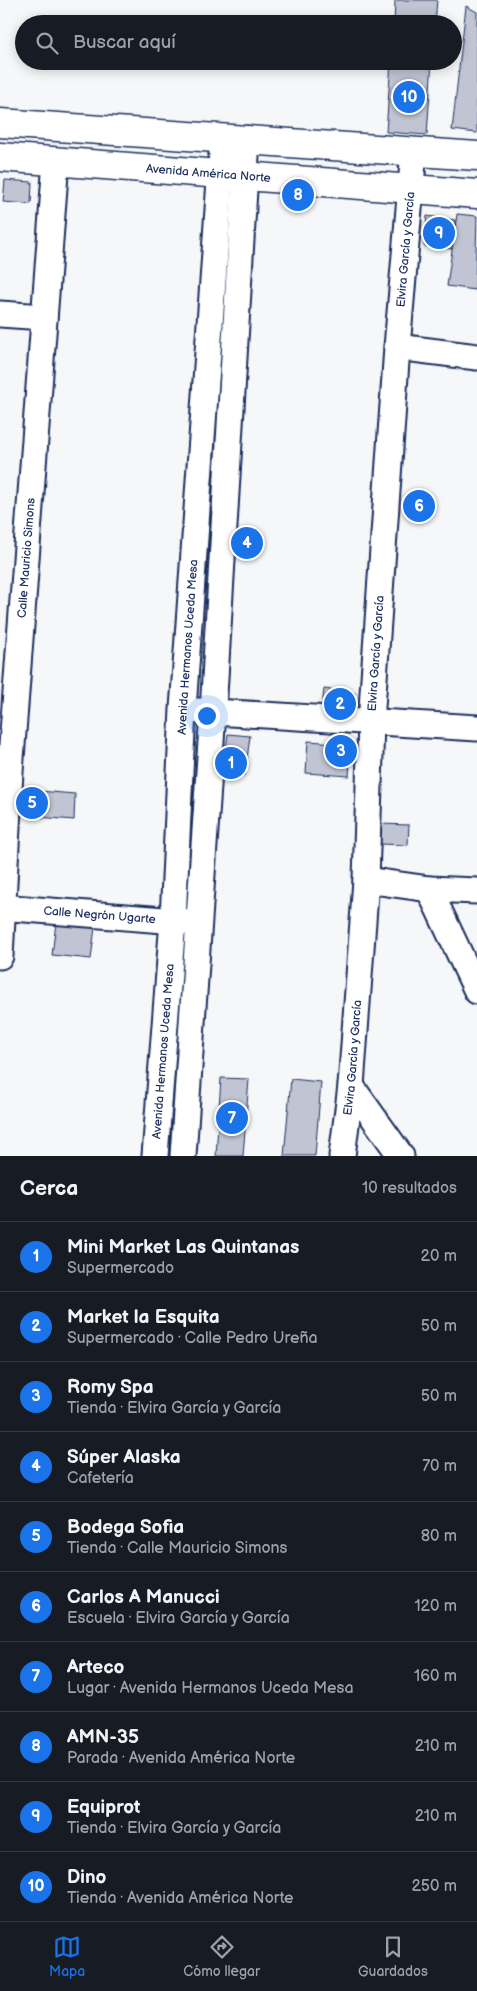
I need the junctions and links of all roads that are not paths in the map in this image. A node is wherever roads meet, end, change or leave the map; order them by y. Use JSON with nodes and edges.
{"nodes":[{"id":1,"x":0,"y":123,"type":"edge"},
{"id":2,"x":235,"y":139,"type":"junction"},
{"id":3,"x":414,"y":151,"type":"junction"},
{"id":4,"x":477,"y":156,"type":"edge"},
{"id":5,"x":0,"y":158,"type":"edge"},
{"id":6,"x":56,"y":161,"type":"junction"},
{"id":7,"x":233,"y":176,"type":"junction"},
{"id":8,"x":412,"y":188,"type":"junction"},
{"id":9,"x":477,"y":194,"type":"edge"},
{"id":10,"x":0,"y":314,"type":"edge"},
{"id":11,"x":44,"y":317,"type":"junction"},
{"id":12,"x":397,"y":347,"type":"junction"},
{"id":13,"x":477,"y":357,"type":"edge"},
{"id":14,"x":184,"y":709,"type":"junction"},
{"id":15,"x":213,"y":712,"type":"junction"},
{"id":16,"x":371,"y":722,"type":"junction"},
{"id":17,"x":477,"y":728,"type":"edge"},
{"id":18,"x":5,"y":771,"type":"edge"},
{"id":19,"x":366,"y":880,"type":"junction"},
{"id":20,"x":430,"y":889,"type":"junction"},
{"id":21,"x":477,"y":891,"type":"edge"},
{"id":22,"x":2,"y":907,"type":"edge"},
{"id":23,"x":173,"y":920,"type":"junction"},
{"id":24,"x":199,"y":922,"type":"junction"},
{"id":25,"x":0,"y":956,"type":"edge"},
{"id":26,"x":477,"y":991,"type":"edge"},
{"id":27,"x":351,"y":1086,"type":"junction"},
{"id":28,"x":155,"y":1156,"type":"edge"},
{"id":29,"x":183,"y":1156,"type":"edge"},
{"id":30,"x":342,"y":1156,"type":"edge"},
{"id":31,"x":401,"y":1156,"type":"edge"}],
"edges":[{"from":1,"to":2,"type":"main road"},
{"from":2,"to":3,"type":"main road"},
{"from":2,"to":7,"type":"street","name":"Avenida Hermanos Uceda Mesa"},
{"from":3,"to":4,"type":"main road"},
{"from":3,"to":8,"type":"street","name":"Elvira García y García"},
{"from":5,"to":6,"type":"main road","name":"Avenida América Norte"},
{"from":6,"to":7,"type":"main road","name":"Avenida América Norte"},
{"from":6,"to":11,"type":"street","name":"Calle Mauricio Simons"},
{"from":7,"to":8,"type":"main road","name":"Avenida América Norte"},
{"from":7,"to":14,"type":"street","name":"Avenida Hermanos Uceda Mesa"},
{"from":7,"to":15,"type":"street","name":"Avenida Hermanos Uceda Mesa"},
{"from":8,"to":9,"type":"main road","name":"Avenida América Norte"},
{"from":8,"to":12,"type":"street","name":"Elvira García y García"},
{"from":10,"to":11,"type":"street"},
{"from":11,"to":18,"type":"street","name":"Calle Mauricio Simons"},
{"from":12,"to":13,"type":"street"},
{"from":12,"to":16,"type":"street","name":"Elvira García y García"},
{"from":14,"to":15,"type":"street"},
{"from":14,"to":23,"type":"street","name":"Avenida Hermanos Uceda Mesa"},
{"from":15,"to":16,"type":"street"},
{"from":15,"to":24,"type":"street","name":"Avenida Hermanos Uceda Mesa"},
{"from":16,"to":17,"type":"street"},
{"from":16,"to":19,"type":"street","name":"Elvira García y García"},
{"from":18,"to":22,"type":"street","name":"Calle Mauricio Simons"},
{"from":19,"to":20,"type":"street"},
{"from":19,"to":27,"type":"street","name":"Elvira García y García"},
{"from":20,"to":21,"type":"street"},
{"from":20,"to":26,"type":"street"},
{"from":22,"to":23,"type":"street","name":"Calle Negrón Ugarte"},
{"from":22,"to":25,"type":"street","name":"Calle Mauricio Simons"},
{"from":23,"to":24,"type":"street","name":"Calle Negrón Ugarte"},
{"from":23,"to":28,"type":"street","name":"Avenida Hermanos Uceda Mesa"},
{"from":24,"to":29,"type":"street","name":"Avenida Hermanos Uceda Mesa"},
{"from":27,"to":30,"type":"street","name":"Elvira García y García"},
{"from":27,"to":31,"type":"street"}]}
